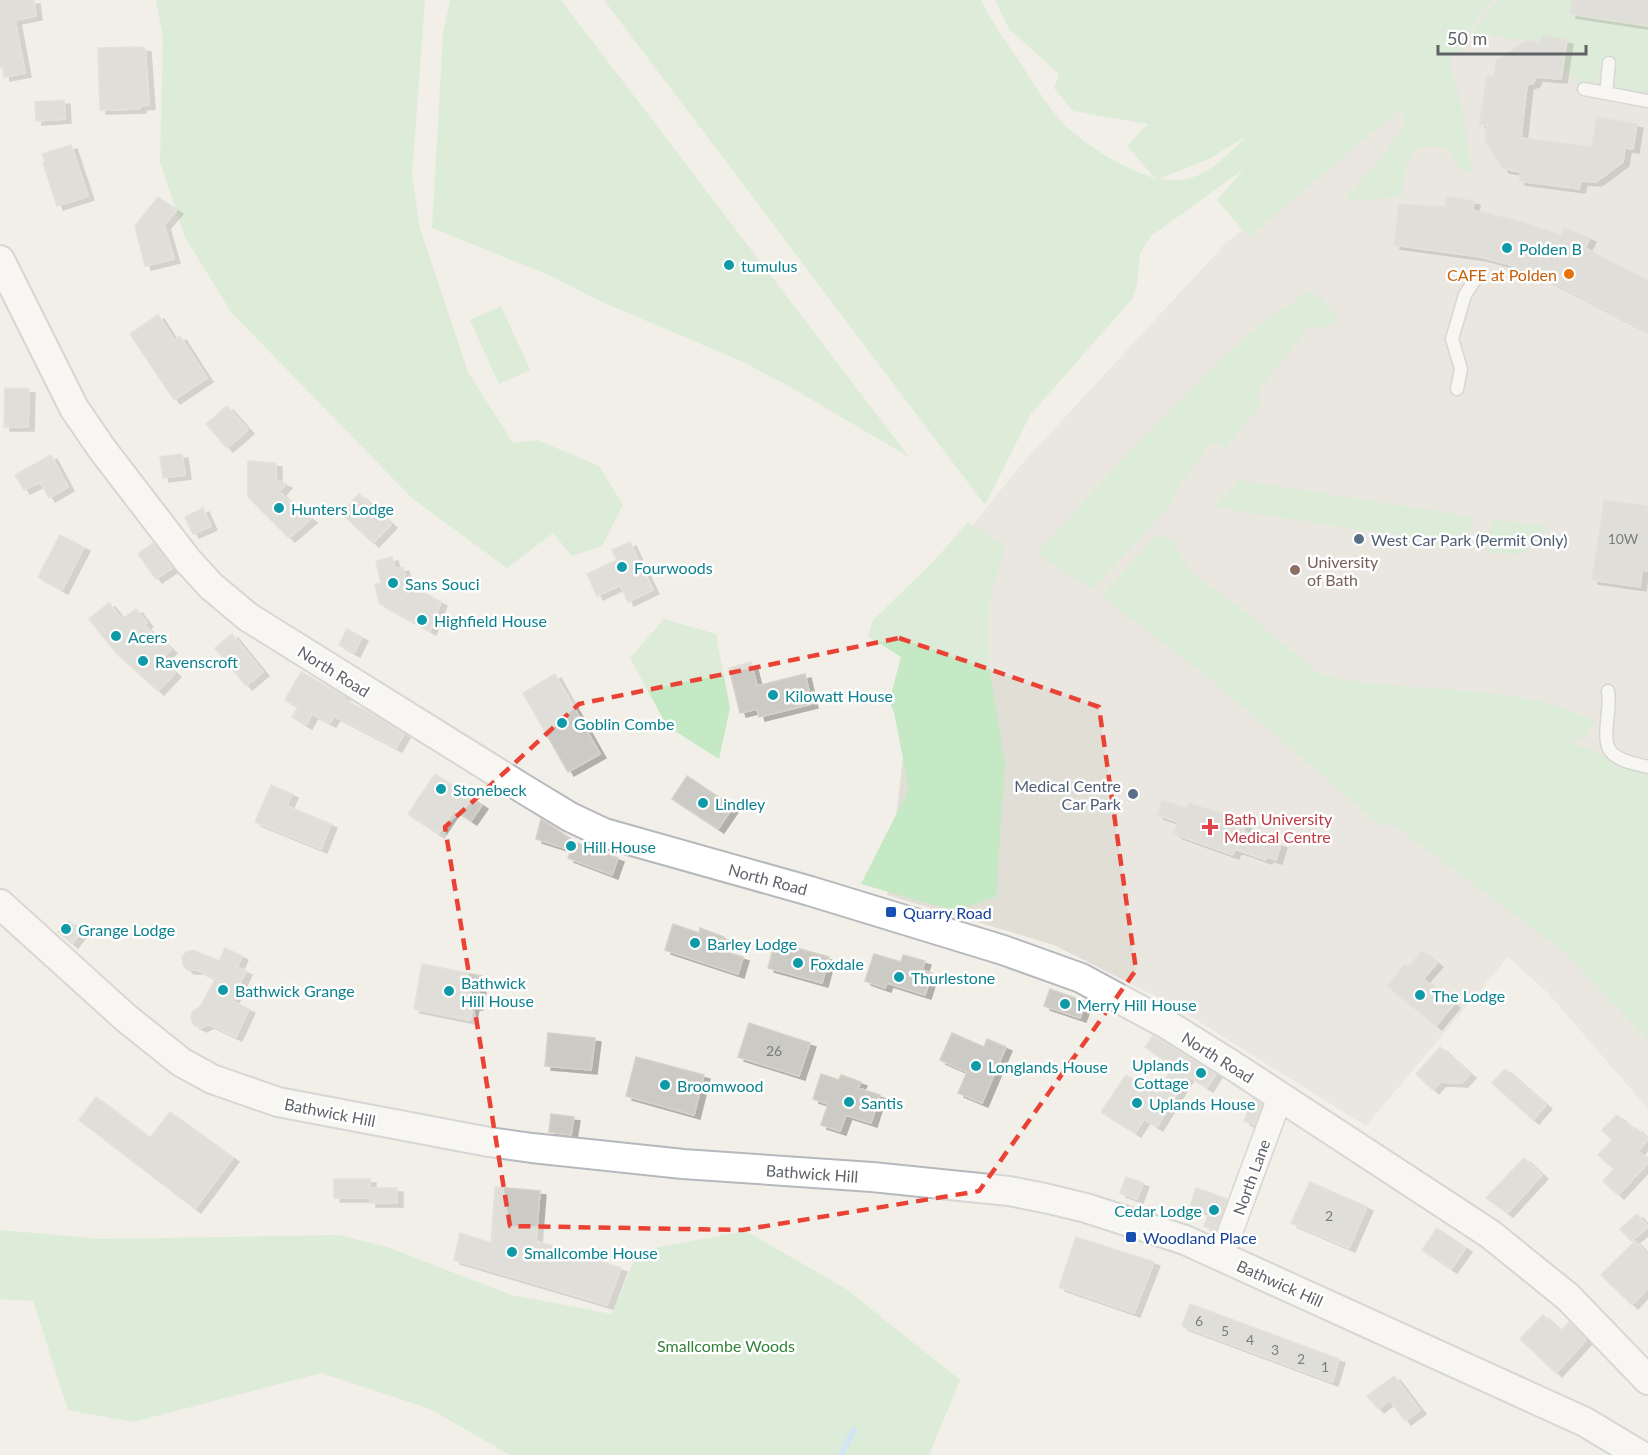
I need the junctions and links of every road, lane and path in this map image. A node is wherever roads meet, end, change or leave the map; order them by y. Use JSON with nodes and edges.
{"nodes":[{"id":1,"x":1609,"y":63,"type":"dead end"},
{"id":2,"x":1584,"y":89,"type":"dead end"},
{"id":3,"x":1606,"y":93,"type":"junction"},
{"id":4,"x":1648,"y":101,"type":"edge"},
{"id":5,"x":0,"y":260,"type":"edge"},
{"id":6,"x":1477,"y":276,"type":"dead end"},
{"id":7,"x":1457,"y":389,"type":"dead end"},
{"id":8,"x":1608,"y":691,"type":"dead end"},
{"id":9,"x":1648,"y":767,"type":"edge"},
{"id":10,"x":0,"y":904,"type":"edge"},
{"id":11,"x":1280,"y":1096,"type":"junction"},
{"id":12,"x":1221,"y":1257,"type":"junction"},
{"id":13,"x":1648,"y":1380,"type":"edge"},
{"id":14,"x":1640,"y":1455,"type":"edge"}],
"edges":[{"from":1,"to":3,"type":"lane"},
{"from":2,"to":3,"type":"lane"},
{"from":3,"to":4,"type":"lane"},
{"from":5,"to":11,"type":"street","name":"North Road"},
{"from":6,"to":7,"type":"lane"},
{"from":8,"to":9,"type":"lane"},
{"from":10,"to":12,"type":"street","name":"Bathwick Hill"},
{"from":11,"to":12,"type":"street","name":"North Lane"},
{"from":11,"to":13,"type":"street","name":"North Road"},
{"from":12,"to":14,"type":"street","name":"Bathwick Hill"}]}
